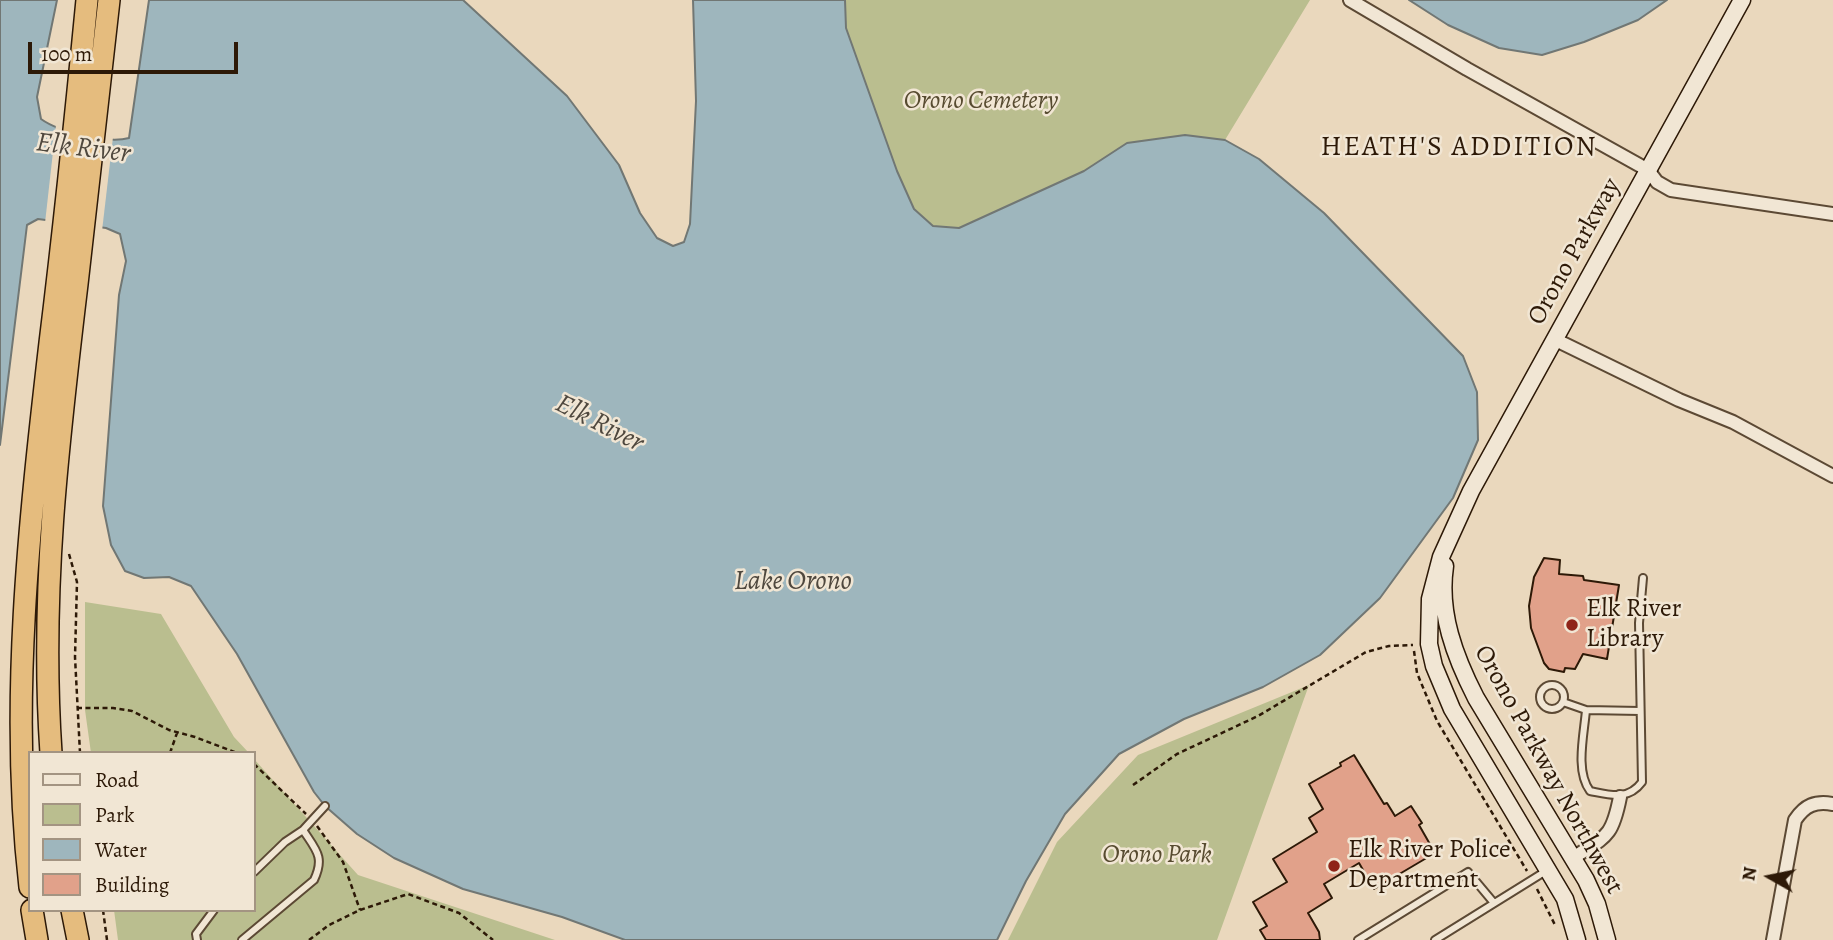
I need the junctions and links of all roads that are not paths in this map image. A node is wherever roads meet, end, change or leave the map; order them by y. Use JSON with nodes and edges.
{"nodes":[{"id":1,"x":87,"y":0,"type":"edge"},
{"id":2,"x":109,"y":0,"type":"edge"},
{"id":3,"x":1350,"y":0,"type":"edge"},
{"id":4,"x":1742,"y":0,"type":"edge"},
{"id":5,"x":86,"y":121,"type":"junction"},
{"id":6,"x":1648,"y":170,"type":"junction"},
{"id":7,"x":1833,"y":214,"type":"edge"},
{"id":8,"x":71,"y":252,"type":"junction"},
{"id":9,"x":1554,"y":339,"type":"junction"},
{"id":10,"x":1833,"y":476,"type":"edge"},
{"id":11,"x":1452,"y":530,"type":"junction"},
{"id":12,"x":1643,"y":578,"type":"dead end"},
{"id":13,"x":1563,"y":702,"type":"dead end"},
{"id":14,"x":1586,"y":710,"type":"junction"},
{"id":15,"x":1640,"y":711,"type":"junction"},
{"id":16,"x":51,"y":751,"type":"edge"},
{"id":17,"x":1620,"y":797,"type":"junction"},
{"id":18,"x":1833,"y":804,"type":"edge"},
{"id":19,"x":325,"y":806,"type":"dead end"},
{"id":20,"x":303,"y":831,"type":"junction"},
{"id":21,"x":1573,"y":858,"type":"junction"},
{"id":22,"x":28,"y":864,"type":"edge"},
{"id":23,"x":256,"y":870,"type":"edge"},
{"id":24,"x":1548,"y":870,"type":"junction"},
{"id":25,"x":1494,"y":903,"type":"junction"},
{"id":26,"x":32,"y":912,"type":"edge"},
{"id":27,"x":72,"y":912,"type":"edge"},
{"id":28,"x":212,"y":912,"type":"edge"},
{"id":29,"x":37,"y":940,"type":"edge"},
{"id":30,"x":78,"y":940,"type":"edge"},
{"id":31,"x":197,"y":940,"type":"edge"},
{"id":32,"x":242,"y":940,"type":"edge"},
{"id":33,"x":1358,"y":940,"type":"edge"},
{"id":34,"x":1435,"y":940,"type":"edge"},
{"id":35,"x":1577,"y":940,"type":"edge"},
{"id":36,"x":1607,"y":940,"type":"edge"},
{"id":37,"x":1773,"y":940,"type":"edge"}],
"edges":[{"from":1,"to":5,"type":"highway"},
{"from":2,"to":5,"type":"highway"},
{"from":3,"to":6,"type":"street"},
{"from":4,"to":6,"type":"street","name":"Orono Parkway"},
{"from":5,"to":8,"type":"highway"},
{"from":6,"to":7,"type":"street"},
{"from":6,"to":9,"type":"street","name":"Orono Parkway"},
{"from":8,"to":16,"type":"highway"},
{"from":8,"to":22,"type":"highway"},
{"from":9,"to":10,"type":"street"},
{"from":9,"to":11,"type":"street","name":"Orono Parkway"},
{"from":11,"to":21,"type":"street","name":"Orono Parkway Northwest"},
{"from":11,"to":24,"type":"street","name":"Orono Parkway Northwest"},
{"from":12,"to":15,"type":"lane"},
{"from":13,"to":14,"type":"lane"},
{"from":14,"to":15,"type":"lane"},
{"from":14,"to":17,"type":"lane"},
{"from":15,"to":17,"type":"lane"},
{"from":17,"to":21,"type":"street"},
{"from":18,"to":37,"type":"street"},
{"from":19,"to":20,"type":"lane"},
{"from":20,"to":23,"type":"lane"},
{"from":20,"to":32,"type":"lane"},
{"from":21,"to":36,"type":"street","name":"Orono Parkway Northwest"},
{"from":24,"to":25,"type":"lane"},
{"from":24,"to":35,"type":"street","name":"Orono Parkway Northwest"},
{"from":25,"to":33,"type":"lane"},
{"from":25,"to":34,"type":"lane"},
{"from":26,"to":29,"type":"highway"},
{"from":27,"to":30,"type":"highway"},
{"from":28,"to":31,"type":"lane"}]}
